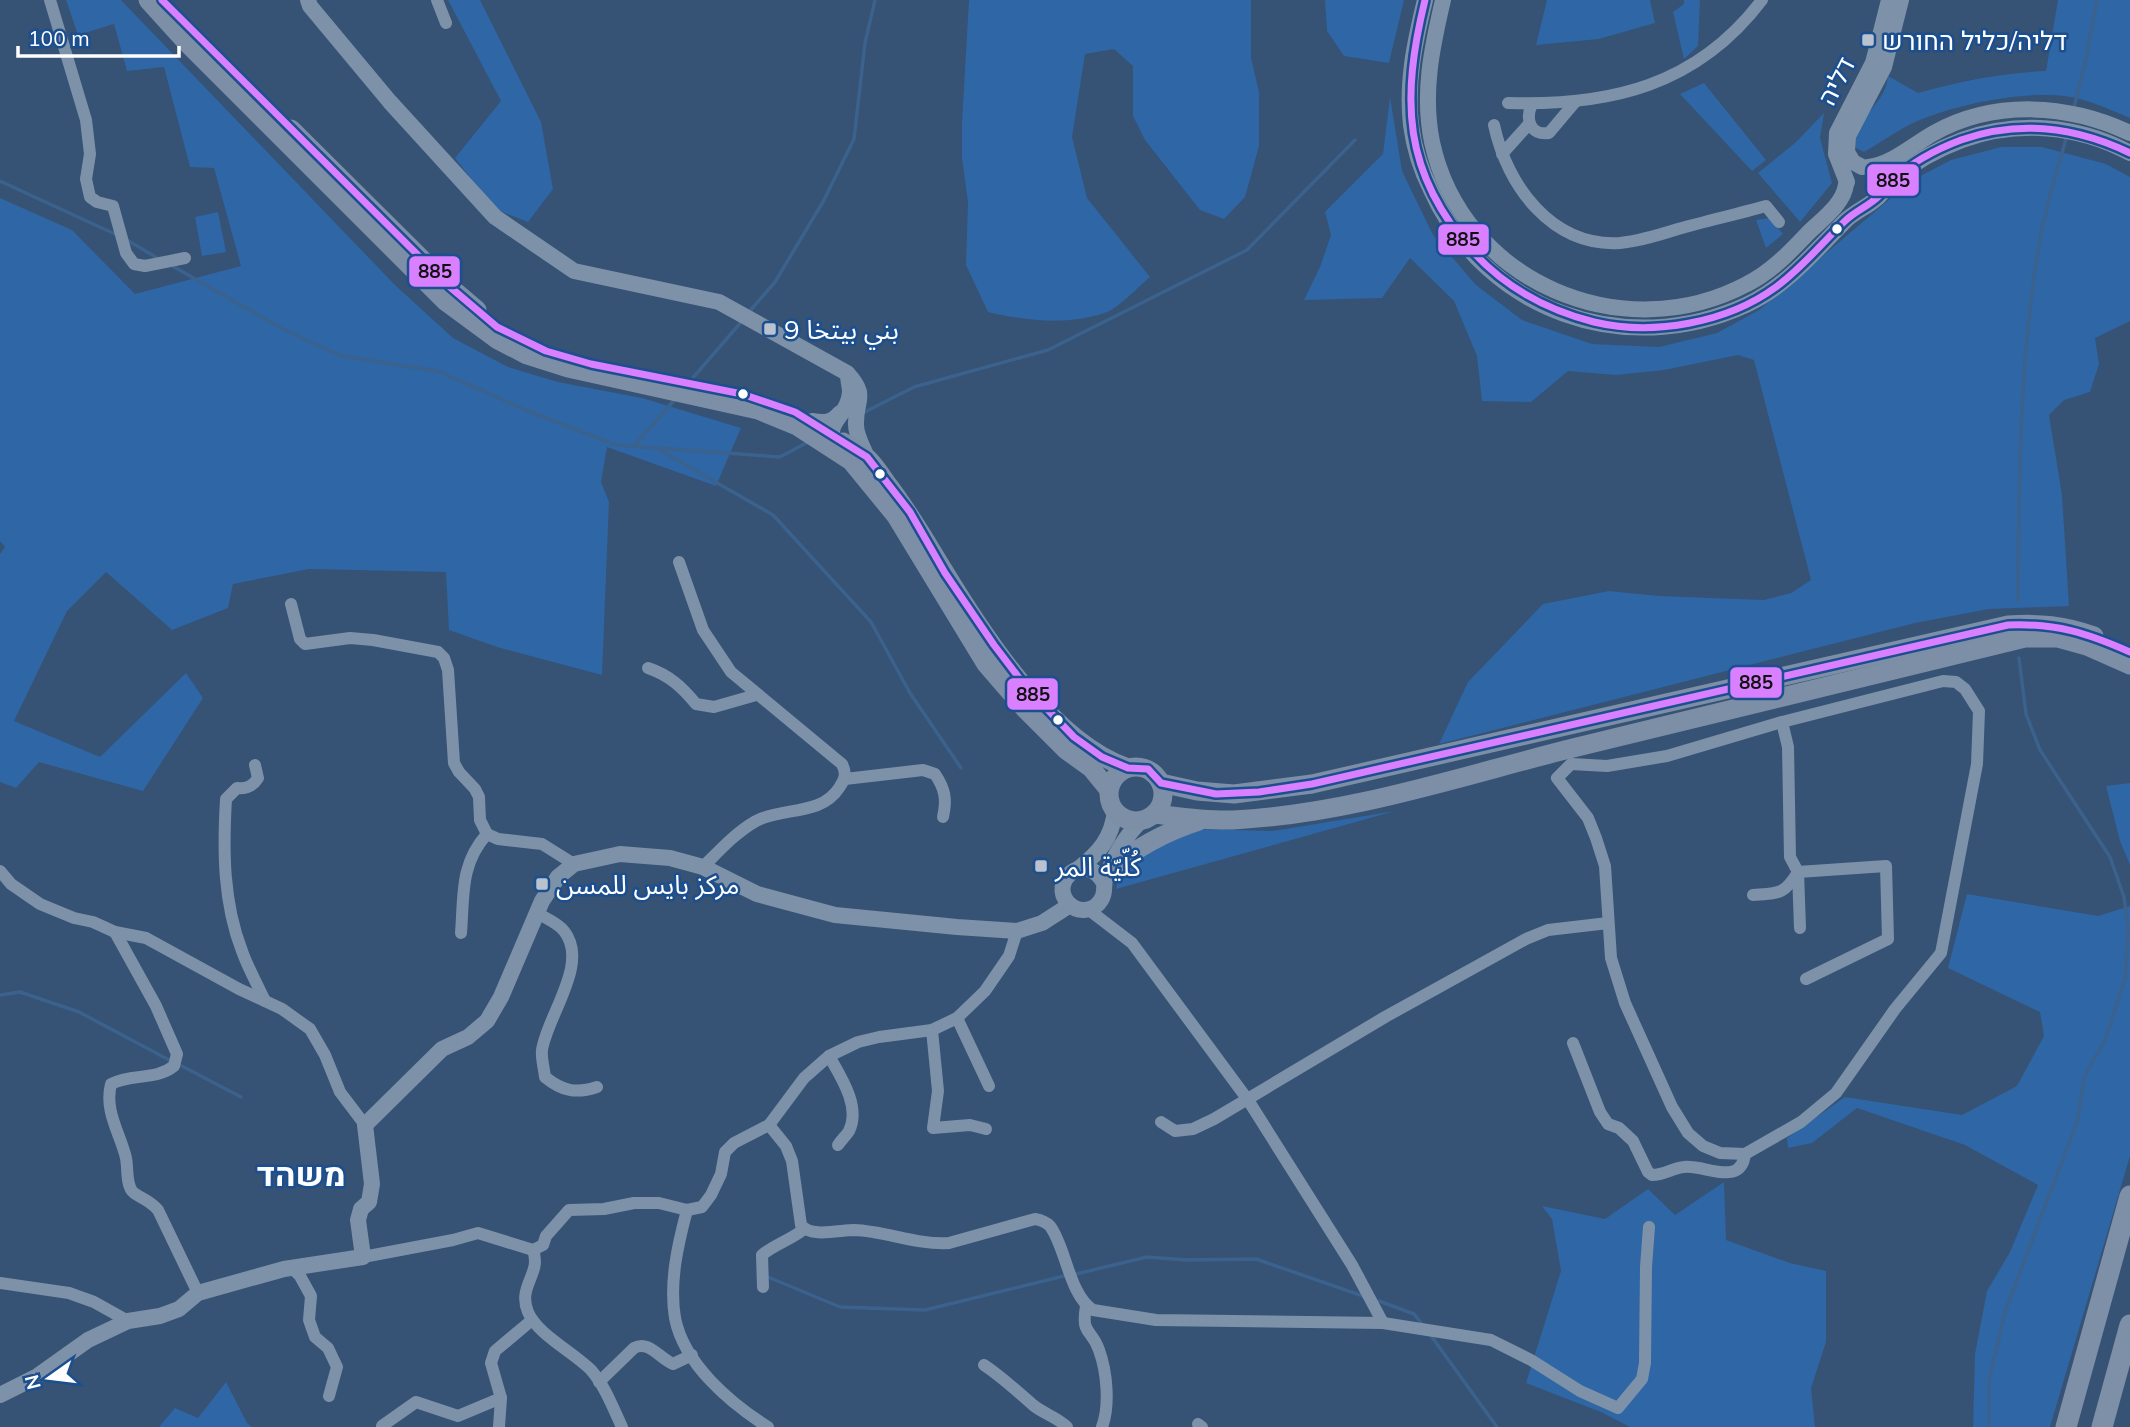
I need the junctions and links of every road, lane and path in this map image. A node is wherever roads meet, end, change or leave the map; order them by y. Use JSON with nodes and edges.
{"nodes":[{"id":1,"x":50,"y":0,"type":"edge"},
{"id":2,"x":148,"y":0,"type":"edge"},
{"id":3,"x":162,"y":0,"type":"edge"},
{"id":4,"x":308,"y":0,"type":"edge"},
{"id":5,"x":437,"y":0,"type":"edge"},
{"id":6,"x":1425,"y":0,"type":"edge"},
{"id":7,"x":1443,"y":0,"type":"edge"},
{"id":8,"x":1762,"y":0,"type":"edge"},
{"id":9,"x":1889,"y":0,"type":"edge"},
{"id":10,"x":1901,"y":0,"type":"edge"},
{"id":11,"x":446,"y":23,"type":"dead end"},
{"id":12,"x":1576,"y":101,"type":"junction"},
{"id":13,"x":1508,"y":103,"type":"dead end"},
{"id":14,"x":1532,"y":104,"type":"junction"},
{"id":15,"x":1529,"y":124,"type":"junction"},
{"id":16,"x":1494,"y":125,"type":"dead end"},
{"id":17,"x":2130,"y":133,"type":"edge"},
{"id":18,"x":2130,"y":153,"type":"edge"},
{"id":19,"x":1502,"y":154,"type":"junction"},
{"id":20,"x":1865,"y":167,"type":"junction"},
{"id":21,"x":1847,"y":183,"type":"junction"},
{"id":22,"x":1882,"y":191,"type":"junction"},
{"id":23,"x":1868,"y":203,"type":"junction"},
{"id":24,"x":1779,"y":222,"type":"dead end"},
{"id":25,"x":185,"y":258,"type":"dead end"},
{"id":26,"x":847,"y":373,"type":"junction"},
{"id":27,"x":846,"y":406,"type":"junction"},
{"id":28,"x":812,"y":421,"type":"junction"},
{"id":29,"x":836,"y":444,"type":"junction"},
{"id":30,"x":867,"y":457,"type":"junction"},
{"id":31,"x":679,"y":562,"type":"dead end"},
{"id":32,"x":291,"y":604,"type":"dead end"},
{"id":33,"x":2130,"y":652,"type":"edge"},
{"id":34,"x":2130,"y":665,"type":"edge"},
{"id":35,"x":648,"y":668,"type":"dead end"},
{"id":36,"x":756,"y":695,"type":"junction"},
{"id":37,"x":1782,"y":722,"type":"junction"},
{"id":38,"x":255,"y":765,"type":"dead end"},
{"id":39,"x":1128,"y":768,"type":"junction"},
{"id":40,"x":845,"y":779,"type":"junction"},
{"id":41,"x":1161,"y":783,"type":"junction"},
{"id":42,"x":1109,"y":790,"type":"junction"},
{"id":43,"x":1115,"y":811,"type":"junction"},
{"id":44,"x":943,"y":817,"type":"dead end"},
{"id":45,"x":1148,"y":817,"type":"junction"},
{"id":46,"x":1205,"y":820,"type":"junction"},
{"id":47,"x":487,"y":834,"type":"junction"},
{"id":48,"x":574,"y":864,"type":"junction"},
{"id":49,"x":703,"y":867,"type":"junction"},
{"id":50,"x":1078,"y":869,"type":"junction"},
{"id":51,"x":0,"y":871,"type":"edge"},
{"id":52,"x":1798,"y":872,"type":"junction"},
{"id":53,"x":1106,"y":877,"type":"junction"},
{"id":54,"x":1753,"y":895,"type":"dead end"},
{"id":55,"x":1070,"y":905,"type":"junction"},
{"id":56,"x":1089,"y":910,"type":"junction"},
{"id":57,"x":537,"y":913,"type":"junction"},
{"id":58,"x":1608,"y":923,"type":"junction"},
{"id":59,"x":1800,"y":928,"type":"dead end"},
{"id":60,"x":1017,"y":931,"type":"junction"},
{"id":61,"x":115,"y":932,"type":"junction"},
{"id":62,"x":461,"y":933,"type":"dead end"},
{"id":63,"x":1806,"y":979,"type":"dead end"},
{"id":64,"x":265,"y":1001,"type":"junction"},
{"id":65,"x":957,"y":1018,"type":"junction"},
{"id":66,"x":932,"y":1030,"type":"junction"},
{"id":67,"x":1573,"y":1044,"type":"dead end"},
{"id":68,"x":829,"y":1056,"type":"junction"},
{"id":69,"x":989,"y":1086,"type":"dead end"},
{"id":70,"x":597,"y":1087,"type":"dead end"},
{"id":71,"x":1248,"y":1100,"type":"junction"},
{"id":72,"x":1161,"y":1122,"type":"dead end"},
{"id":73,"x":365,"y":1125,"type":"junction"},
{"id":74,"x":769,"y":1125,"type":"junction"},
{"id":75,"x":986,"y":1129,"type":"dead end"},
{"id":76,"x":838,"y":1144,"type":"dead end"},
{"id":77,"x":1745,"y":1154,"type":"junction"},
{"id":78,"x":2130,"y":1196,"type":"edge"},
{"id":79,"x":687,"y":1210,"type":"junction"},
{"id":80,"x":1649,"y":1227,"type":"dead end"},
{"id":81,"x":804,"y":1229,"type":"junction"},
{"id":82,"x":533,"y":1250,"type":"junction"},
{"id":83,"x":363,"y":1257,"type":"junction"},
{"id":84,"x":292,"y":1268,"type":"junction"},
{"id":85,"x":0,"y":1283,"type":"edge"},
{"id":86,"x":763,"y":1287,"type":"dead end"},
{"id":87,"x":198,"y":1293,"type":"junction"},
{"id":88,"x":1086,"y":1306,"type":"junction"},
{"id":89,"x":532,"y":1320,"type":"junction"},
{"id":90,"x":128,"y":1321,"type":"junction"},
{"id":91,"x":1383,"y":1324,"type":"junction"},
{"id":92,"x":2130,"y":1325,"type":"edge"},
{"id":93,"x":692,"y":1355,"type":"junction"},
{"id":94,"x":984,"y":1365,"type":"dead end"},
{"id":95,"x":599,"y":1382,"type":"junction"},
{"id":96,"x":0,"y":1395,"type":"edge"},
{"id":97,"x":328,"y":1396,"type":"dead end"},
{"id":98,"x":501,"y":1398,"type":"junction"},
{"id":99,"x":382,"y":1426,"type":"edge"},
{"id":100,"x":499,"y":1427,"type":"edge"},
{"id":101,"x":622,"y":1427,"type":"edge"},
{"id":102,"x":768,"y":1427,"type":"edge"},
{"id":103,"x":1068,"y":1427,"type":"edge"},
{"id":104,"x":1102,"y":1427,"type":"edge"},
{"id":105,"x":2066,"y":1427,"type":"edge"},
{"id":106,"x":2102,"y":1427,"type":"edge"}],
"edges":[{"from":1,"to":25,"type":"street"},
{"from":2,"to":29,"type":"main road"},
{"from":3,"to":28,"type":"main road"},
{"from":4,"to":26,"type":"street"},
{"from":5,"to":11,"type":"street"},
{"from":6,"to":23,"type":"street"},
{"from":7,"to":21,"type":"street"},
{"from":8,"to":12,"type":"street"},
{"from":9,"to":21,"type":"street","name":"דליה"},
{"from":10,"to":20,"type":"street","name":"דליה"},
{"from":12,"to":14,"type":"street"},
{"from":12,"to":15,"type":"street"},
{"from":13,"to":14,"type":"street"},
{"from":14,"to":15,"type":"street"},
{"from":15,"to":19,"type":"street"},
{"from":16,"to":19,"type":"street"},
{"from":17,"to":20,"type":"street"},
{"from":18,"to":22,"type":"street"},
{"from":19,"to":24,"type":"street"},
{"from":20,"to":21,"type":"street"},
{"from":20,"to":22,"type":"street"},
{"from":21,"to":23,"type":"street"},
{"from":22,"to":23,"type":"street"},
{"from":26,"to":27,"type":"street"},
{"from":26,"to":30,"type":"street"},
{"from":27,"to":28,"type":"street"},
{"from":27,"to":29,"type":"street"},
{"from":28,"to":29,"type":"main road"},
{"from":29,"to":30,"type":"main road"},
{"from":29,"to":42,"type":"main road"},
{"from":30,"to":39,"type":"main road"},
{"from":31,"to":36,"type":"street"},
{"from":32,"to":47,"type":"street"},
{"from":33,"to":41,"type":"main road"},
{"from":34,"to":46,"type":"main road"},
{"from":35,"to":36,"type":"street"},
{"from":36,"to":40,"type":"street"},
{"from":37,"to":52,"type":"street"},
{"from":37,"to":58,"type":"street"},
{"from":37,"to":77,"type":"street"},
{"from":38,"to":64,"type":"street"},
{"from":39,"to":41,"type":"main road"},
{"from":39,"to":42,"type":"main road"},
{"from":40,"to":44,"type":"street"},
{"from":40,"to":49,"type":"street"},
{"from":41,"to":45,"type":"main road"},
{"from":42,"to":43,"type":"main road"},
{"from":43,"to":45,"type":"main road"},
{"from":43,"to":50,"type":"street"},
{"from":45,"to":46,"type":"main road"},
{"from":45,"to":53,"type":"street"},
{"from":46,"to":53,"type":"main road"},
{"from":47,"to":48,"type":"street"},
{"from":47,"to":62,"type":"street"},
{"from":48,"to":49,"type":"street"},
{"from":48,"to":57,"type":"street"},
{"from":49,"to":60,"type":"street"},
{"from":50,"to":53,"type":"street"},
{"from":50,"to":55,"type":"street"},
{"from":51,"to":61,"type":"street"},
{"from":52,"to":54,"type":"street"},
{"from":52,"to":59,"type":"street"},
{"from":52,"to":63,"type":"street"},
{"from":53,"to":56,"type":"street"},
{"from":55,"to":56,"type":"street"},
{"from":55,"to":60,"type":"street"},
{"from":56,"to":71,"type":"street"},
{"from":57,"to":70,"type":"street"},
{"from":57,"to":73,"type":"street"},
{"from":58,"to":71,"type":"street"},
{"from":58,"to":77,"type":"street"},
{"from":60,"to":65,"type":"street"},
{"from":61,"to":64,"type":"street"},
{"from":61,"to":87,"type":"street"},
{"from":64,"to":73,"type":"street"},
{"from":65,"to":66,"type":"street"},
{"from":65,"to":69,"type":"street"},
{"from":66,"to":68,"type":"street"},
{"from":66,"to":75,"type":"street"},
{"from":67,"to":77,"type":"street"},
{"from":68,"to":74,"type":"street"},
{"from":68,"to":76,"type":"street"},
{"from":71,"to":72,"type":"street"},
{"from":71,"to":91,"type":"street"},
{"from":73,"to":83,"type":"street"},
{"from":74,"to":79,"type":"street"},
{"from":74,"to":81,"type":"street"},
{"from":78,"to":105,"type":"highway"},
{"from":79,"to":82,"type":"street"},
{"from":79,"to":93,"type":"street"},
{"from":80,"to":91,"type":"street"},
{"from":81,"to":86,"type":"street"},
{"from":81,"to":88,"type":"street"},
{"from":82,"to":83,"type":"street"},
{"from":82,"to":89,"type":"street"},
{"from":83,"to":84,"type":"street"},
{"from":84,"to":87,"type":"street"},
{"from":84,"to":97,"type":"street"},
{"from":85,"to":90,"type":"street"},
{"from":87,"to":90,"type":"street"},
{"from":88,"to":91,"type":"street"},
{"from":88,"to":104,"type":"street"},
{"from":89,"to":95,"type":"street"},
{"from":89,"to":98,"type":"street"},
{"from":90,"to":96,"type":"street"},
{"from":92,"to":106,"type":"highway"},
{"from":93,"to":95,"type":"street"},
{"from":93,"to":102,"type":"street"},
{"from":94,"to":103,"type":"street"},
{"from":95,"to":101,"type":"street"},
{"from":98,"to":99,"type":"street"},
{"from":98,"to":100,"type":"street"}]}
